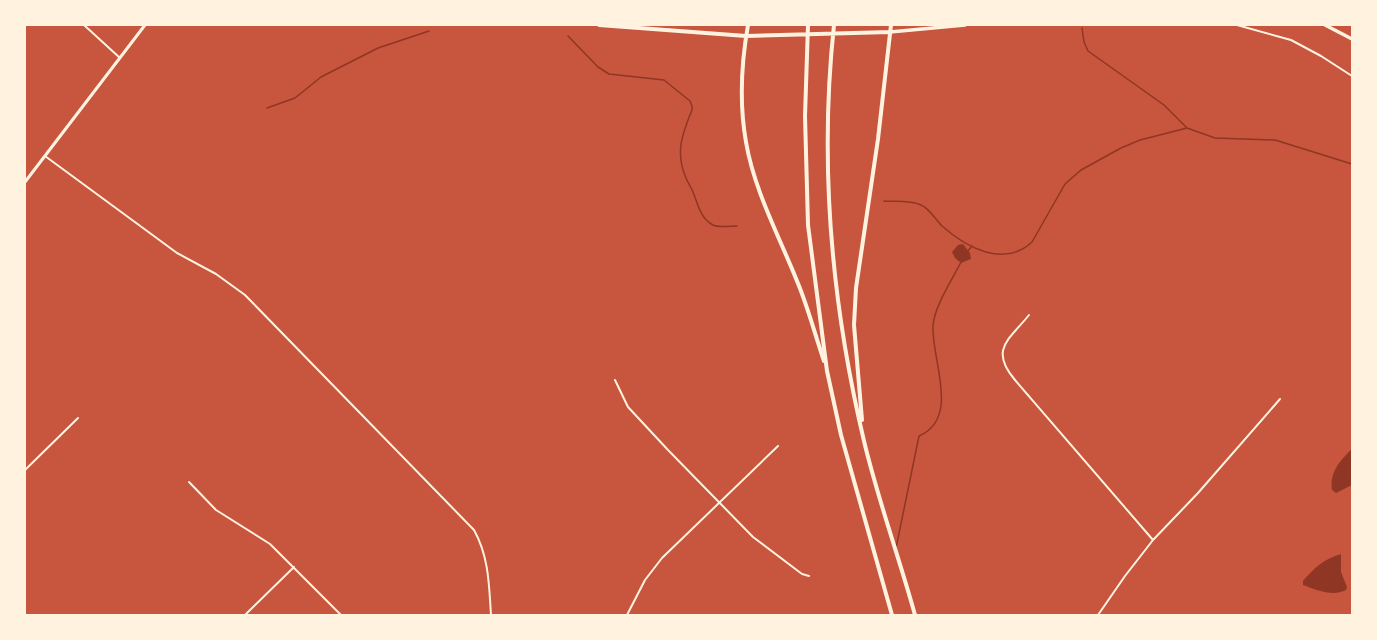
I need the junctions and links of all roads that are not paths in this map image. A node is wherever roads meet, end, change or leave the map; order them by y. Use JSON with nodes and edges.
{"nodes":[{"id":1,"x":84,"y":25,"type":"edge"},
{"id":2,"x":145,"y":25,"type":"edge"},
{"id":3,"x":599,"y":25,"type":"edge"},
{"id":4,"x":748,"y":25,"type":"edge"},
{"id":5,"x":808,"y":25,"type":"edge"},
{"id":6,"x":834,"y":25,"type":"edge"},
{"id":7,"x":891,"y":25,"type":"edge"},
{"id":8,"x":965,"y":25,"type":"edge"},
{"id":9,"x":1238,"y":25,"type":"edge"},
{"id":10,"x":1325,"y":25,"type":"edge"},
{"id":11,"x":890,"y":32,"type":"junction"},
{"id":12,"x":746,"y":36,"type":"junction"},
{"id":13,"x":1352,"y":39,"type":"edge"},
{"id":14,"x":120,"y":58,"type":"junction"},
{"id":15,"x":1352,"y":76,"type":"edge"},
{"id":16,"x":45,"y":156,"type":"junction"},
{"id":17,"x":25,"y":182,"type":"edge"},
{"id":18,"x":1029,"y":315,"type":"dead end"},
{"id":19,"x":827,"y":371,"type":"junction"},
{"id":20,"x":615,"y":380,"type":"dead end"},
{"id":21,"x":1280,"y":399,"type":"dead end"},
{"id":22,"x":78,"y":418,"type":"dead end"},
{"id":23,"x":864,"y":442,"type":"junction"},
{"id":24,"x":778,"y":446,"type":"dead end"},
{"id":25,"x":25,"y":470,"type":"edge"},
{"id":26,"x":189,"y":482,"type":"dead end"},
{"id":27,"x":719,"y":503,"type":"junction"},
{"id":28,"x":1153,"y":540,"type":"junction"},
{"id":29,"x":294,"y":567,"type":"junction"},
{"id":30,"x":809,"y":576,"type":"dead end"},
{"id":31,"x":245,"y":615,"type":"edge"},
{"id":32,"x":341,"y":615,"type":"edge"},
{"id":33,"x":491,"y":615,"type":"edge"},
{"id":34,"x":626,"y":615,"type":"edge"},
{"id":35,"x":892,"y":615,"type":"edge"},
{"id":36,"x":915,"y":615,"type":"edge"},
{"id":37,"x":1098,"y":615,"type":"edge"}],
"edges":[{"from":1,"to":14,"type":"street"},
{"from":2,"to":14,"type":"main road"},
{"from":3,"to":12,"type":"highway"},
{"from":4,"to":12,"type":"highway"},
{"from":5,"to":19,"type":"highway"},
{"from":6,"to":23,"type":"highway"},
{"from":7,"to":11,"type":"highway"},
{"from":8,"to":11,"type":"highway"},
{"from":9,"to":15,"type":"street"},
{"from":10,"to":13,"type":"highway"},
{"from":11,"to":12,"type":"highway"},
{"from":11,"to":23,"type":"highway"},
{"from":12,"to":19,"type":"highway"},
{"from":14,"to":16,"type":"main road"},
{"from":16,"to":17,"type":"main road"},
{"from":16,"to":33,"type":"street"},
{"from":18,"to":28,"type":"street"},
{"from":19,"to":35,"type":"highway"},
{"from":20,"to":27,"type":"street"},
{"from":21,"to":28,"type":"street"},
{"from":22,"to":25,"type":"street"},
{"from":23,"to":36,"type":"highway"},
{"from":24,"to":27,"type":"street"},
{"from":26,"to":29,"type":"street"},
{"from":27,"to":30,"type":"street"},
{"from":27,"to":34,"type":"street"},
{"from":28,"to":37,"type":"street"},
{"from":29,"to":31,"type":"street"},
{"from":29,"to":32,"type":"street"}]}
